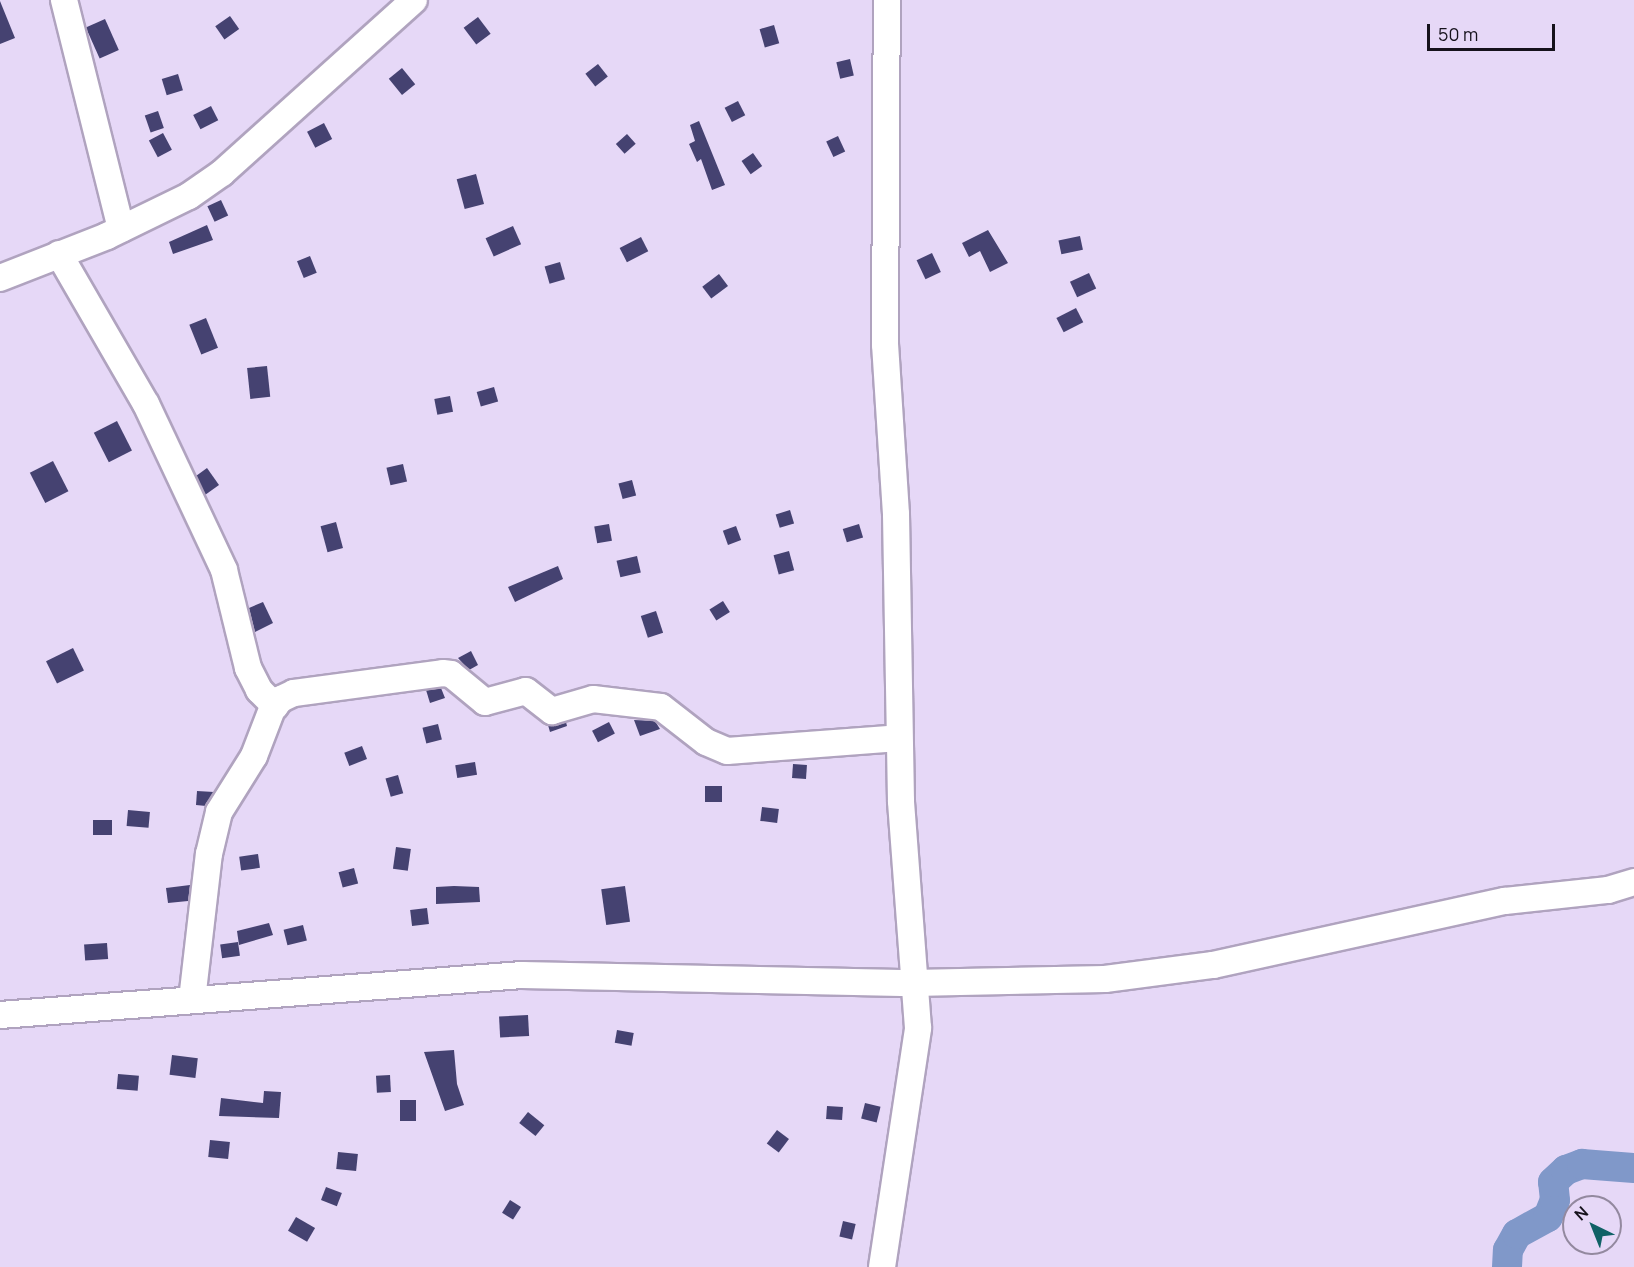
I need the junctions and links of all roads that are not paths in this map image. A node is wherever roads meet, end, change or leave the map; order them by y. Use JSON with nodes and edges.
{"nodes":[{"id":1,"x":64,"y":0,"type":"edge"},
{"id":2,"x":414,"y":0,"type":"edge"},
{"id":3,"x":887,"y":0,"type":"edge"},
{"id":4,"x":121,"y":230,"type":"junction"},
{"id":5,"x":59,"y":254,"type":"junction"},
{"id":6,"x":0,"y":278,"type":"edge"},
{"id":7,"x":275,"y":706,"type":"junction"},
{"id":8,"x":899,"y":738,"type":"junction"},
{"id":9,"x":1634,"y":882,"type":"edge"},
{"id":10,"x":913,"y":983,"type":"junction"},
{"id":11,"x":192,"y":1000,"type":"junction"},
{"id":12,"x":0,"y":1016,"type":"edge"},
{"id":13,"x":882,"y":1267,"type":"edge"}],
"edges":[{"from":1,"to":4,"type":"street"},
{"from":2,"to":4,"type":"street"},
{"from":3,"to":8,"type":"street"},
{"from":4,"to":5,"type":"street"},
{"from":5,"to":6,"type":"street"},
{"from":5,"to":7,"type":"street"},
{"from":7,"to":8,"type":"street"},
{"from":7,"to":11,"type":"street"},
{"from":8,"to":10,"type":"street"},
{"from":9,"to":10,"type":"street"},
{"from":10,"to":11,"type":"street"},
{"from":10,"to":13,"type":"street"},
{"from":11,"to":12,"type":"street"}]}
